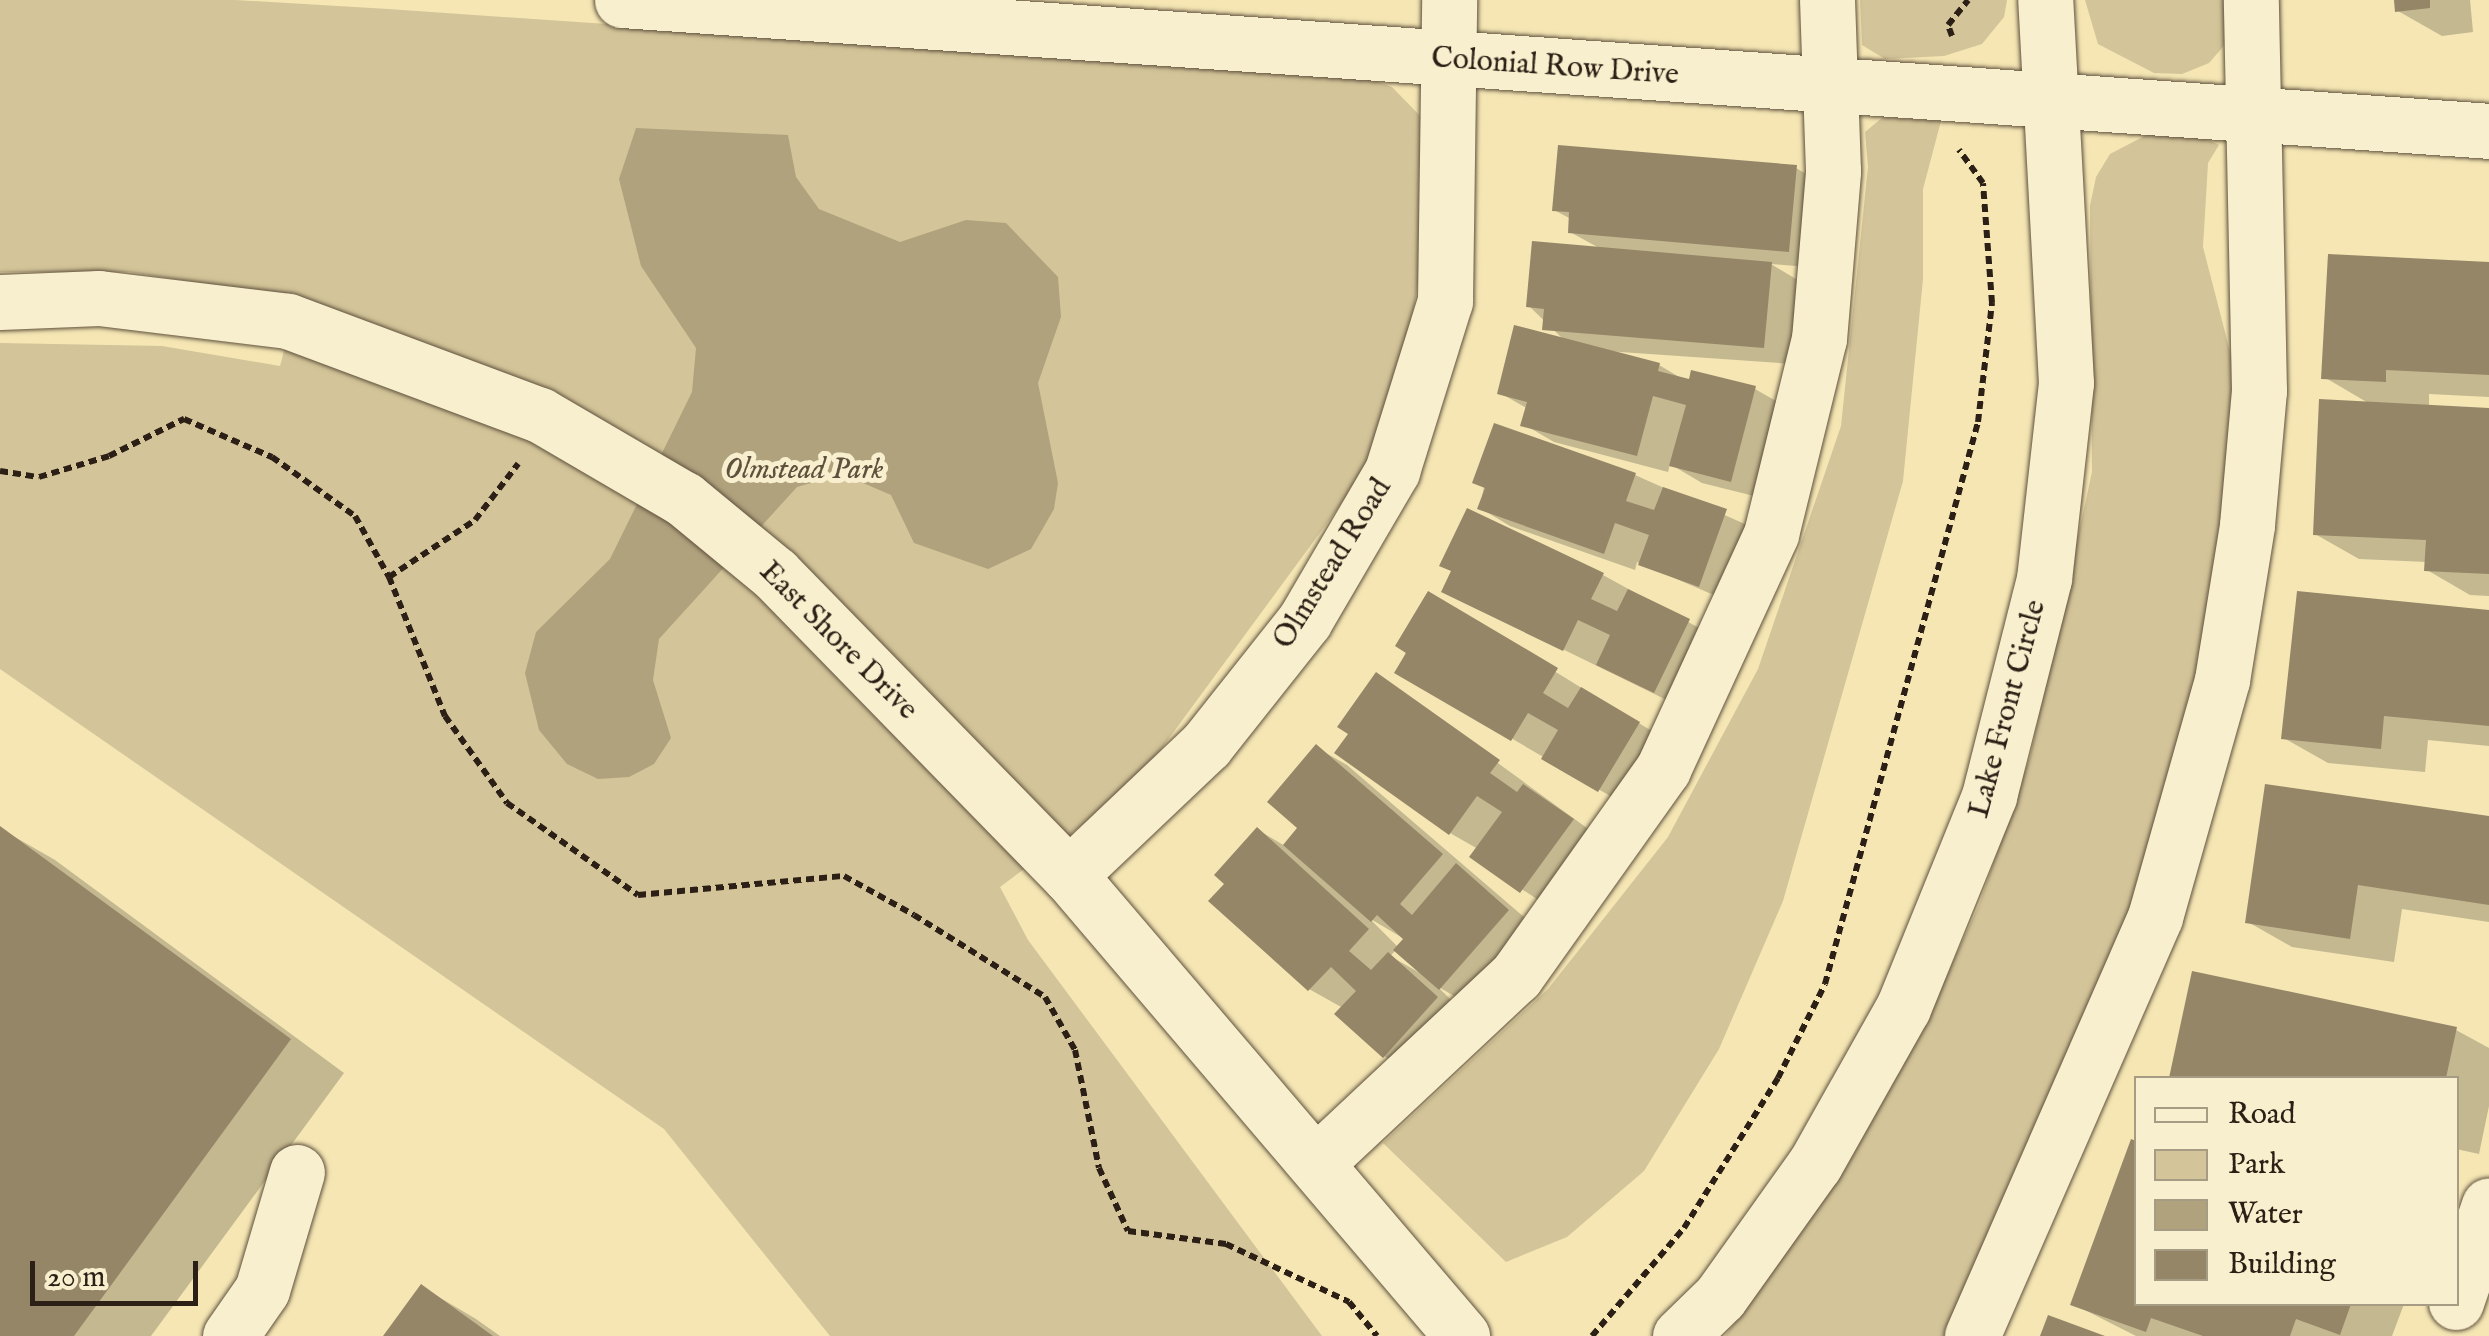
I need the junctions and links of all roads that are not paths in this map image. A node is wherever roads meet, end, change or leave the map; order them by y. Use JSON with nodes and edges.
{"nodes":[{"id":1,"x":622,"y":0,"type":"edge"},
{"id":2,"x":1448,"y":0,"type":"edge"},
{"id":3,"x":1827,"y":0,"type":"edge"},
{"id":4,"x":2044,"y":0,"type":"edge"},
{"id":5,"x":2251,"y":0,"type":"edge"},
{"id":6,"x":731,"y":4,"type":"edge"},
{"id":7,"x":1450,"y":61,"type":"junction"},
{"id":8,"x":1831,"y":84,"type":"junction"},
{"id":9,"x":2051,"y":96,"type":"junction"},
{"id":10,"x":2258,"y":115,"type":"junction"},
{"id":11,"x":2489,"y":131,"type":"edge"},
{"id":12,"x":0,"y":302,"type":"edge"},
{"id":13,"x":1070,"y":874,"type":"junction"},
{"id":14,"x":1316,"y":1164,"type":"junction"},
{"id":15,"x":297,"y":1172,"type":"dead end"},
{"id":16,"x":2489,"y":1206,"type":"edge"},
{"id":17,"x":2459,"y":1294,"type":"edge"},
{"id":18,"x":2455,"y":1306,"type":"edge"},
{"id":19,"x":230,"y":1336,"type":"edge"},
{"id":20,"x":1462,"y":1336,"type":"edge"},
{"id":21,"x":1680,"y":1336,"type":"edge"},
{"id":22,"x":1972,"y":1336,"type":"edge"},
{"id":23,"x":2445,"y":1336,"type":"edge"}],
"edges":[{"from":1,"to":6,"type":"street","name":"Colonial Row Drive"},
{"from":2,"to":7,"type":"street","name":"Olmstead Road"},
{"from":3,"to":8,"type":"street"},
{"from":4,"to":9,"type":"street","name":"Lake Front Circle"},
{"from":5,"to":10,"type":"street"},
{"from":6,"to":7,"type":"street","name":"Colonial Row Drive"},
{"from":7,"to":8,"type":"street","name":"Colonial Row Drive"},
{"from":7,"to":13,"type":"street","name":"Olmstead Road"},
{"from":8,"to":9,"type":"street","name":"Colonial Row Drive"},
{"from":8,"to":14,"type":"street"},
{"from":9,"to":10,"type":"street","name":"Colonial Row Drive"},
{"from":9,"to":21,"type":"street","name":"Lake Front Circle"},
{"from":10,"to":11,"type":"street","name":"Colonial Row Drive"},
{"from":10,"to":22,"type":"street"},
{"from":12,"to":13,"type":"street","name":"East Shore Drive"},
{"from":13,"to":14,"type":"street","name":"East Shore Drive"},
{"from":14,"to":20,"type":"street","name":"East Shore Drive"},
{"from":15,"to":19,"type":"street"},
{"from":16,"to":17,"type":"street"},
{"from":18,"to":23,"type":"street"}]}
